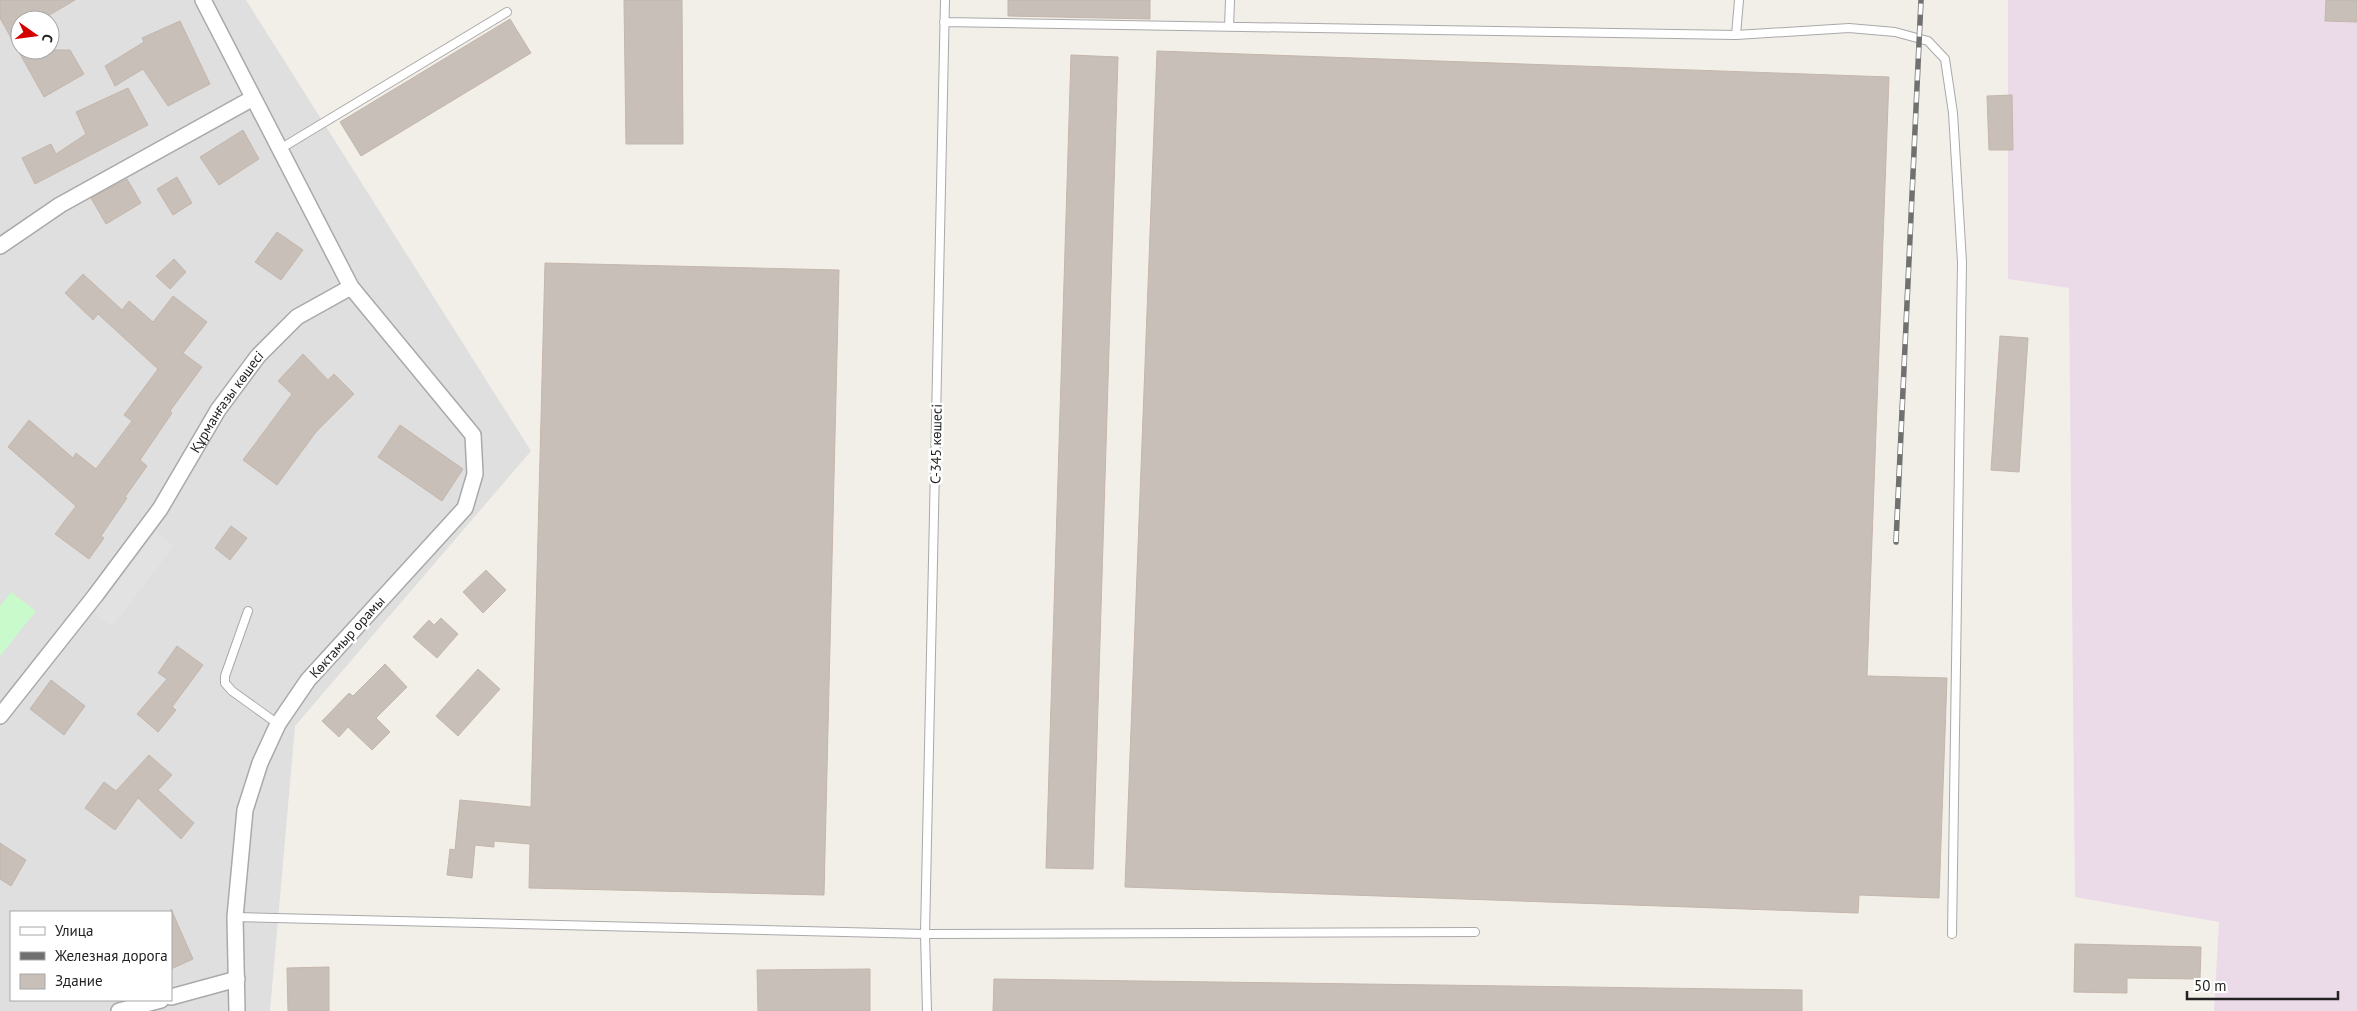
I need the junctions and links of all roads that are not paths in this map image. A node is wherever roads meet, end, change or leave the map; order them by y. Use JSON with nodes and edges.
{"nodes":[{"id":1,"x":203,"y":0,"type":"edge"},
{"id":2,"x":945,"y":0,"type":"edge"},
{"id":3,"x":1230,"y":0,"type":"edge"},
{"id":4,"x":1739,"y":0,"type":"edge"},
{"id":5,"x":507,"y":12,"type":"dead end"},
{"id":6,"x":944,"y":22,"type":"junction"},
{"id":7,"x":1229,"y":27,"type":"junction"},
{"id":8,"x":1736,"y":35,"type":"junction"},
{"id":9,"x":253,"y":98,"type":"junction"},
{"id":10,"x":280,"y":149,"type":"junction"},
{"id":11,"x":0,"y":246,"type":"edge"},
{"id":12,"x":351,"y":287,"type":"junction"},
{"id":13,"x":248,"y":611,"type":"dead end"},
{"id":14,"x":0,"y":716,"type":"edge"},
{"id":15,"x":278,"y":724,"type":"junction"},
{"id":16,"x":235,"y":917,"type":"junction"},
{"id":17,"x":1475,"y":932,"type":"dead end"},
{"id":18,"x":925,"y":934,"type":"junction"},
{"id":19,"x":1952,"y":934,"type":"dead end"},
{"id":20,"x":237,"y":979,"type":"junction"},
{"id":21,"x":172,"y":997,"type":"edge"},
{"id":22,"x":157,"y":1001,"type":"edge"},
{"id":23,"x":119,"y":1011,"type":"edge"},
{"id":24,"x":237,"y":1011,"type":"edge"},
{"id":25,"x":927,"y":1011,"type":"edge"}],
"edges":[{"from":1,"to":9,"type":"street"},
{"from":2,"to":6,"type":"lane","name":"С-345 көшесі"},
{"from":3,"to":7,"type":"lane"},
{"from":4,"to":8,"type":"lane"},
{"from":5,"to":10,"type":"lane"},
{"from":6,"to":7,"type":"lane"},
{"from":6,"to":18,"type":"lane","name":"С-345 көшесі"},
{"from":7,"to":8,"type":"lane"},
{"from":8,"to":19,"type":"lane"},
{"from":9,"to":10,"type":"street"},
{"from":9,"to":11,"type":"street"},
{"from":10,"to":12,"type":"street"},
{"from":12,"to":14,"type":"street","name":"Құрманғазы көшесі"},
{"from":12,"to":15,"type":"street","name":"Көктамыр орамы"},
{"from":13,"to":15,"type":"lane"},
{"from":15,"to":16,"type":"street","name":"Көктамыр орамы"},
{"from":16,"to":18,"type":"lane"},
{"from":16,"to":20,"type":"street","name":"Көктамыр орамы"},
{"from":17,"to":18,"type":"lane"},
{"from":18,"to":25,"type":"lane","name":"С-345 көшесі"},
{"from":20,"to":21,"type":"street"},
{"from":20,"to":24,"type":"street","name":"Көктамыр орамы"},
{"from":22,"to":23,"type":"street"}]}
